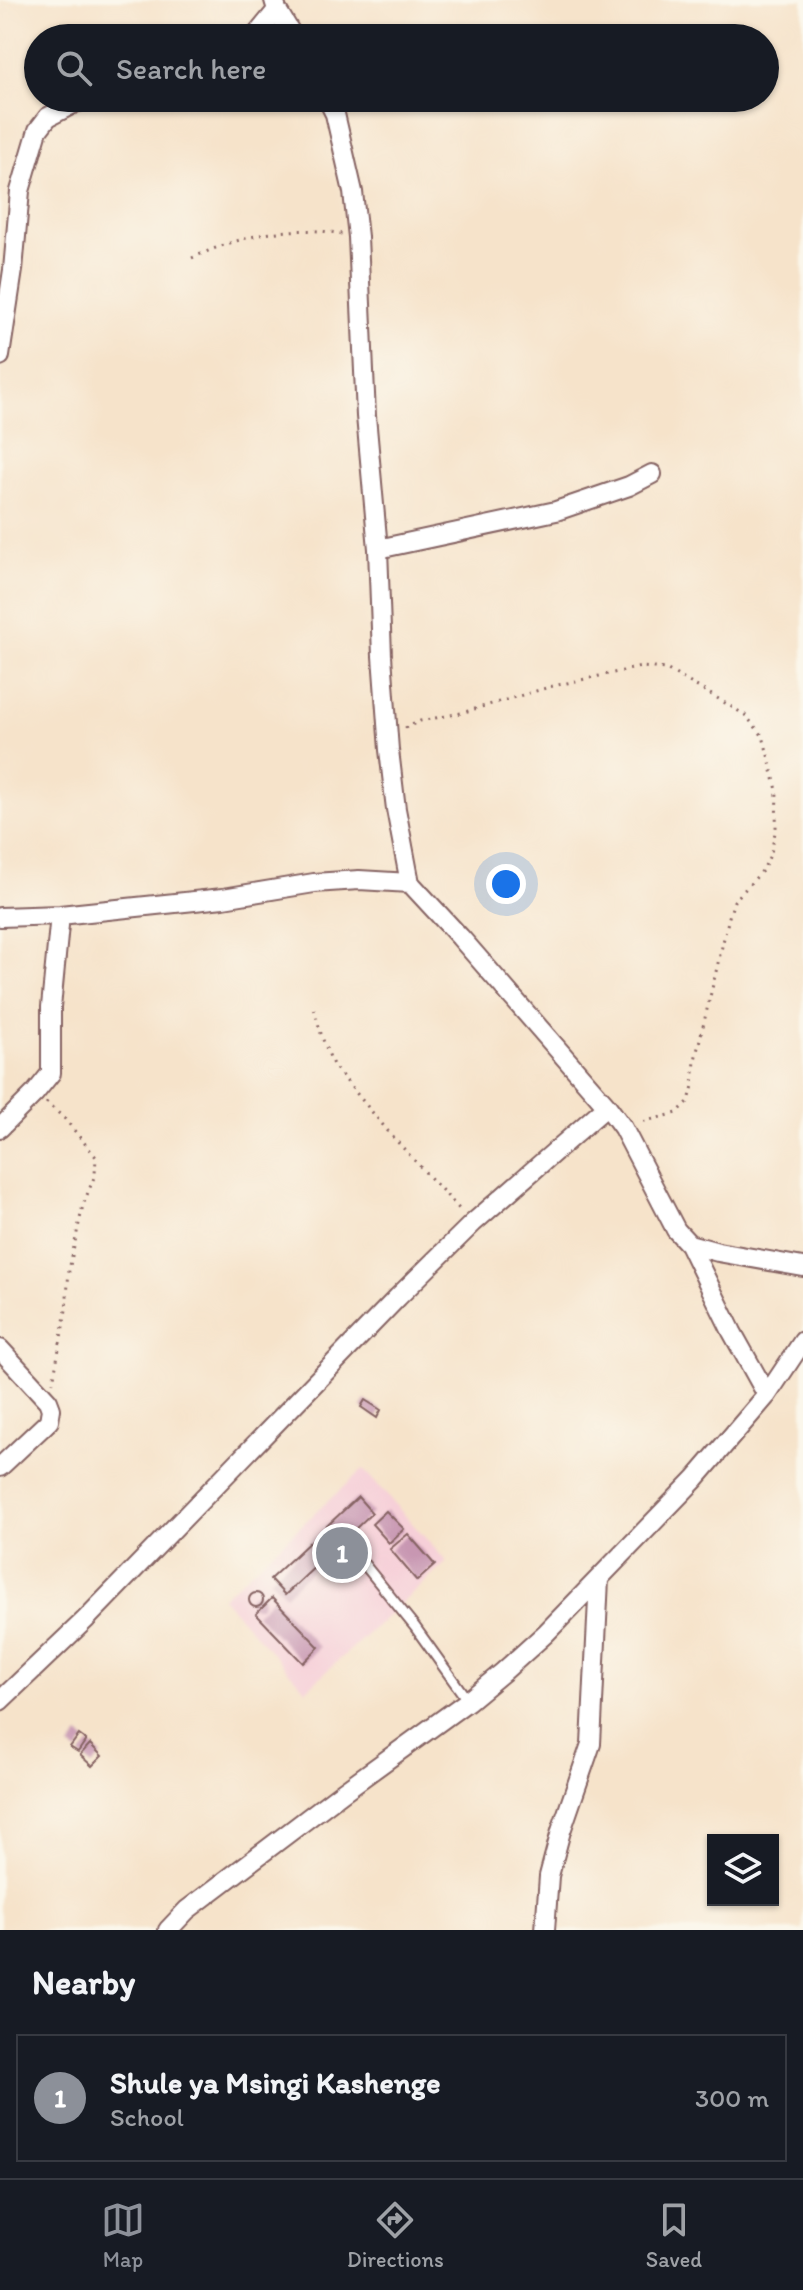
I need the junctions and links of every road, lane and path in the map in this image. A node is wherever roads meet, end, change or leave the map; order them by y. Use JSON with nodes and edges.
{"nodes":[{"id":1,"x":276,"y":5,"type":"edge"},
{"id":2,"x":263,"y":24,"type":"edge"},
{"id":3,"x":286,"y":24,"type":"edge"},
{"id":4,"x":58,"y":112,"type":"edge"},
{"id":5,"x":334,"y":112,"type":"edge"},
{"id":6,"x":358,"y":237,"type":"junction"},
{"id":7,"x":192,"y":258,"type":"dead end"},
{"id":8,"x":0,"y":356,"type":"edge"},
{"id":9,"x":652,"y":474,"type":"dead end"},
{"id":10,"x":378,"y":549,"type":"junction"},
{"id":11,"x":388,"y":737,"type":"junction"},
{"id":12,"x":410,"y":883,"type":"junction"},
{"id":13,"x":60,"y":915,"type":"junction"},
{"id":14,"x":0,"y":917,"type":"edge"},
{"id":15,"x":314,"y":1009,"type":"dead end"},
{"id":16,"x":35,"y":1093,"type":"junction"},
{"id":17,"x":607,"y":1106,"type":"junction"},
{"id":18,"x":0,"y":1128,"type":"edge"},
{"id":19,"x":623,"y":1128,"type":"junction"},
{"id":20,"x":473,"y":1223,"type":"junction"},
{"id":21,"x":689,"y":1244,"type":"junction"},
{"id":22,"x":803,"y":1267,"type":"edge"},
{"id":23,"x":803,"y":1341,"type":"edge"},
{"id":24,"x":0,"y":1349,"type":"edge"},
{"id":25,"x":767,"y":1395,"type":"junction"},
{"id":26,"x":48,"y":1401,"type":"junction"},
{"id":27,"x":0,"y":1467,"type":"edge"},
{"id":28,"x":364,"y":1564,"type":"dead end"},
{"id":29,"x":599,"y":1579,"type":"junction"},
{"id":30,"x":0,"y":1701,"type":"edge"},
{"id":31,"x":468,"y":1701,"type":"junction"},
{"id":32,"x":168,"y":1930,"type":"edge"},
{"id":33,"x":545,"y":1930,"type":"edge"}],
"edges":[{"from":1,"to":2,"type":"street"},
{"from":1,"to":3,"type":"street"},
{"from":4,"to":8,"type":"street"},
{"from":5,"to":6,"type":"street"},
{"from":6,"to":7,"type":"path"},
{"from":6,"to":10,"type":"street"},
{"from":9,"to":10,"type":"street"},
{"from":10,"to":11,"type":"street"},
{"from":11,"to":12,"type":"street"},
{"from":11,"to":19,"type":"path"},
{"from":12,"to":13,"type":"street"},
{"from":12,"to":17,"type":"street"},
{"from":13,"to":14,"type":"street"},
{"from":13,"to":16,"type":"street"},
{"from":15,"to":20,"type":"path"},
{"from":16,"to":18,"type":"street"},
{"from":16,"to":26,"type":"path"},
{"from":17,"to":19,"type":"street"},
{"from":17,"to":20,"type":"street"},
{"from":19,"to":21,"type":"street"},
{"from":20,"to":30,"type":"street"},
{"from":21,"to":22,"type":"street"},
{"from":21,"to":25,"type":"street"},
{"from":23,"to":25,"type":"street"},
{"from":24,"to":26,"type":"street"},
{"from":25,"to":29,"type":"street"},
{"from":26,"to":27,"type":"street"},
{"from":28,"to":31,"type":"lane"},
{"from":29,"to":31,"type":"street"},
{"from":29,"to":33,"type":"street"},
{"from":31,"to":32,"type":"street"}]}
